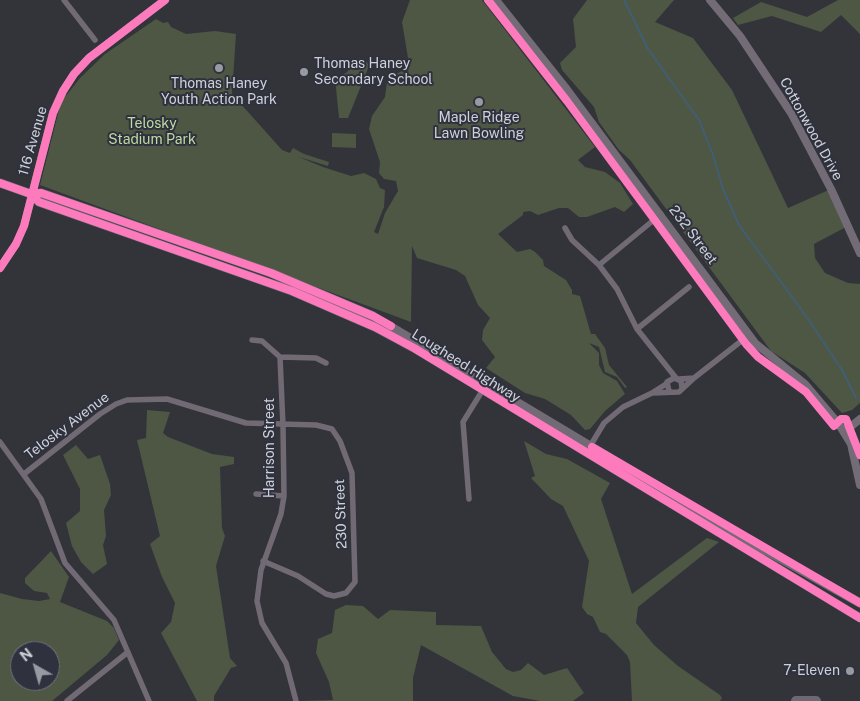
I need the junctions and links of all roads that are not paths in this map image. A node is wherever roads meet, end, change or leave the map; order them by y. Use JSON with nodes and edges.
{"nodes":[{"id":1,"x":64,"y":0,"type":"edge"},
{"id":2,"x":165,"y":0,"type":"edge"},
{"id":3,"x":496,"y":0,"type":"edge"},
{"id":4,"x":710,"y":0,"type":"edge"},
{"id":5,"x":95,"y":40,"type":"dead end"},
{"id":6,"x":0,"y":183,"type":"edge"},
{"id":7,"x":31,"y":194,"type":"junction"},
{"id":8,"x":661,"y":214,"type":"junction"},
{"id":9,"x":564,"y":228,"type":"dead end"},
{"id":10,"x":860,"y":253,"type":"edge"},
{"id":11,"x":599,"y":265,"type":"junction"},
{"id":12,"x":0,"y":268,"type":"edge"},
{"id":13,"x":689,"y":287,"type":"dead end"},
{"id":14,"x":637,"y":329,"type":"junction"},
{"id":15,"x":749,"y":335,"type":"junction"},
{"id":16,"x":252,"y":340,"type":"dead end"},
{"id":17,"x":280,"y":357,"type":"junction"},
{"id":18,"x":326,"y":362,"type":"dead end"},
{"id":19,"x":668,"y":368,"type":"junction"},
{"id":20,"x":678,"y":378,"type":"junction"},
{"id":21,"x":694,"y":378,"type":"junction"},
{"id":22,"x":668,"y":382,"type":"junction"},
{"id":23,"x":484,"y":387,"type":"junction"},
{"id":24,"x":682,"y":388,"type":"junction"},
{"id":25,"x":669,"y":391,"type":"junction"},
{"id":26,"x":652,"y":393,"type":"junction"},
{"id":27,"x":860,"y":419,"type":"edge"},
{"id":28,"x":283,"y":426,"type":"junction"},
{"id":29,"x":332,"y":429,"type":"joint"},
{"id":30,"x":844,"y":432,"type":"junction"},
{"id":31,"x":0,"y":442,"type":"edge"},
{"id":32,"x":588,"y":450,"type":"junction"},
{"id":33,"x":24,"y":474,"type":"junction"},
{"id":34,"x":860,"y":485,"type":"edge"},
{"id":35,"x":256,"y":494,"type":"dead end"},
{"id":36,"x":284,"y":496,"type":"junction"},
{"id":37,"x":469,"y":499,"type":"dead end"},
{"id":38,"x":263,"y":560,"type":"junction"},
{"id":39,"x":860,"y":603,"type":"edge"},
{"id":40,"x":860,"y":618,"type":"edge"},
{"id":41,"x":128,"y":652,"type":"junction"},
{"id":42,"x":68,"y":701,"type":"edge"},
{"id":43,"x":149,"y":701,"type":"edge"},
{"id":44,"x":296,"y":701,"type":"edge"},
{"id":45,"x":796,"y":701,"type":"edge"},
{"id":46,"x":816,"y":701,"type":"edge"}],
"edges":[{"from":1,"to":5,"type":"street"},
{"from":2,"to":7,"type":"street","name":"116 Avenue"},
{"from":3,"to":8,"type":"street","name":"232 Street"},
{"from":4,"to":10,"type":"street","name":"Cottonwood Drive"},
{"from":6,"to":7,"type":"main road","name":"Lougheed Highway"},
{"from":7,"to":12,"type":"street","name":"116 Avenue"},
{"from":7,"to":23,"type":"main road","name":"Lougheed Highway"},
{"from":8,"to":11,"type":"street"},
{"from":8,"to":15,"type":"street","name":"232 Street"},
{"from":9,"to":11,"type":"street"},
{"from":11,"to":14,"type":"street"},
{"from":13,"to":14,"type":"street"},
{"from":14,"to":19,"type":"street"},
{"from":15,"to":21,"type":"street"},
{"from":15,"to":30,"type":"street","name":"232 Street"},
{"from":16,"to":17,"type":"street"},
{"from":17,"to":18,"type":"street"},
{"from":17,"to":28,"type":"street","name":"Harrison Street"},
{"from":19,"to":20,"type":"street"},
{"from":19,"to":22,"type":"street"},
{"from":20,"to":21,"type":"street"},
{"from":20,"to":22,"type":"street"},
{"from":20,"to":24,"type":"street"},
{"from":21,"to":24,"type":"street"},
{"from":22,"to":25,"type":"street"},
{"from":22,"to":26,"type":"street"},
{"from":23,"to":32,"type":"main road","name":"Lougheed Highway"},
{"from":23,"to":37,"type":"street"},
{"from":24,"to":25,"type":"street"},
{"from":25,"to":26,"type":"street"},
{"from":26,"to":32,"type":"street"},
{"from":27,"to":30,"type":"street"},
{"from":28,"to":29,"type":"street","name":"Telosky Avenue"},
{"from":28,"to":33,"type":"street","name":"Telosky Avenue"},
{"from":28,"to":36,"type":"street","name":"Harrison Street"},
{"from":29,"to":38,"type":"street","name":"230 Street"},
{"from":30,"to":34,"type":"street","name":"232 Street"},
{"from":31,"to":33,"type":"street"},
{"from":32,"to":39,"type":"main road","name":"Lougheed Highway"},
{"from":32,"to":40,"type":"main road","name":"Lougheed Highway"},
{"from":33,"to":41,"type":"street"},
{"from":35,"to":36,"type":"street"},
{"from":36,"to":38,"type":"street","name":"Harrison Street"},
{"from":38,"to":44,"type":"street","name":"Harrison Street"},
{"from":41,"to":42,"type":"street"},
{"from":41,"to":43,"type":"street"},
{"from":45,"to":46,"type":"highway"}]}
